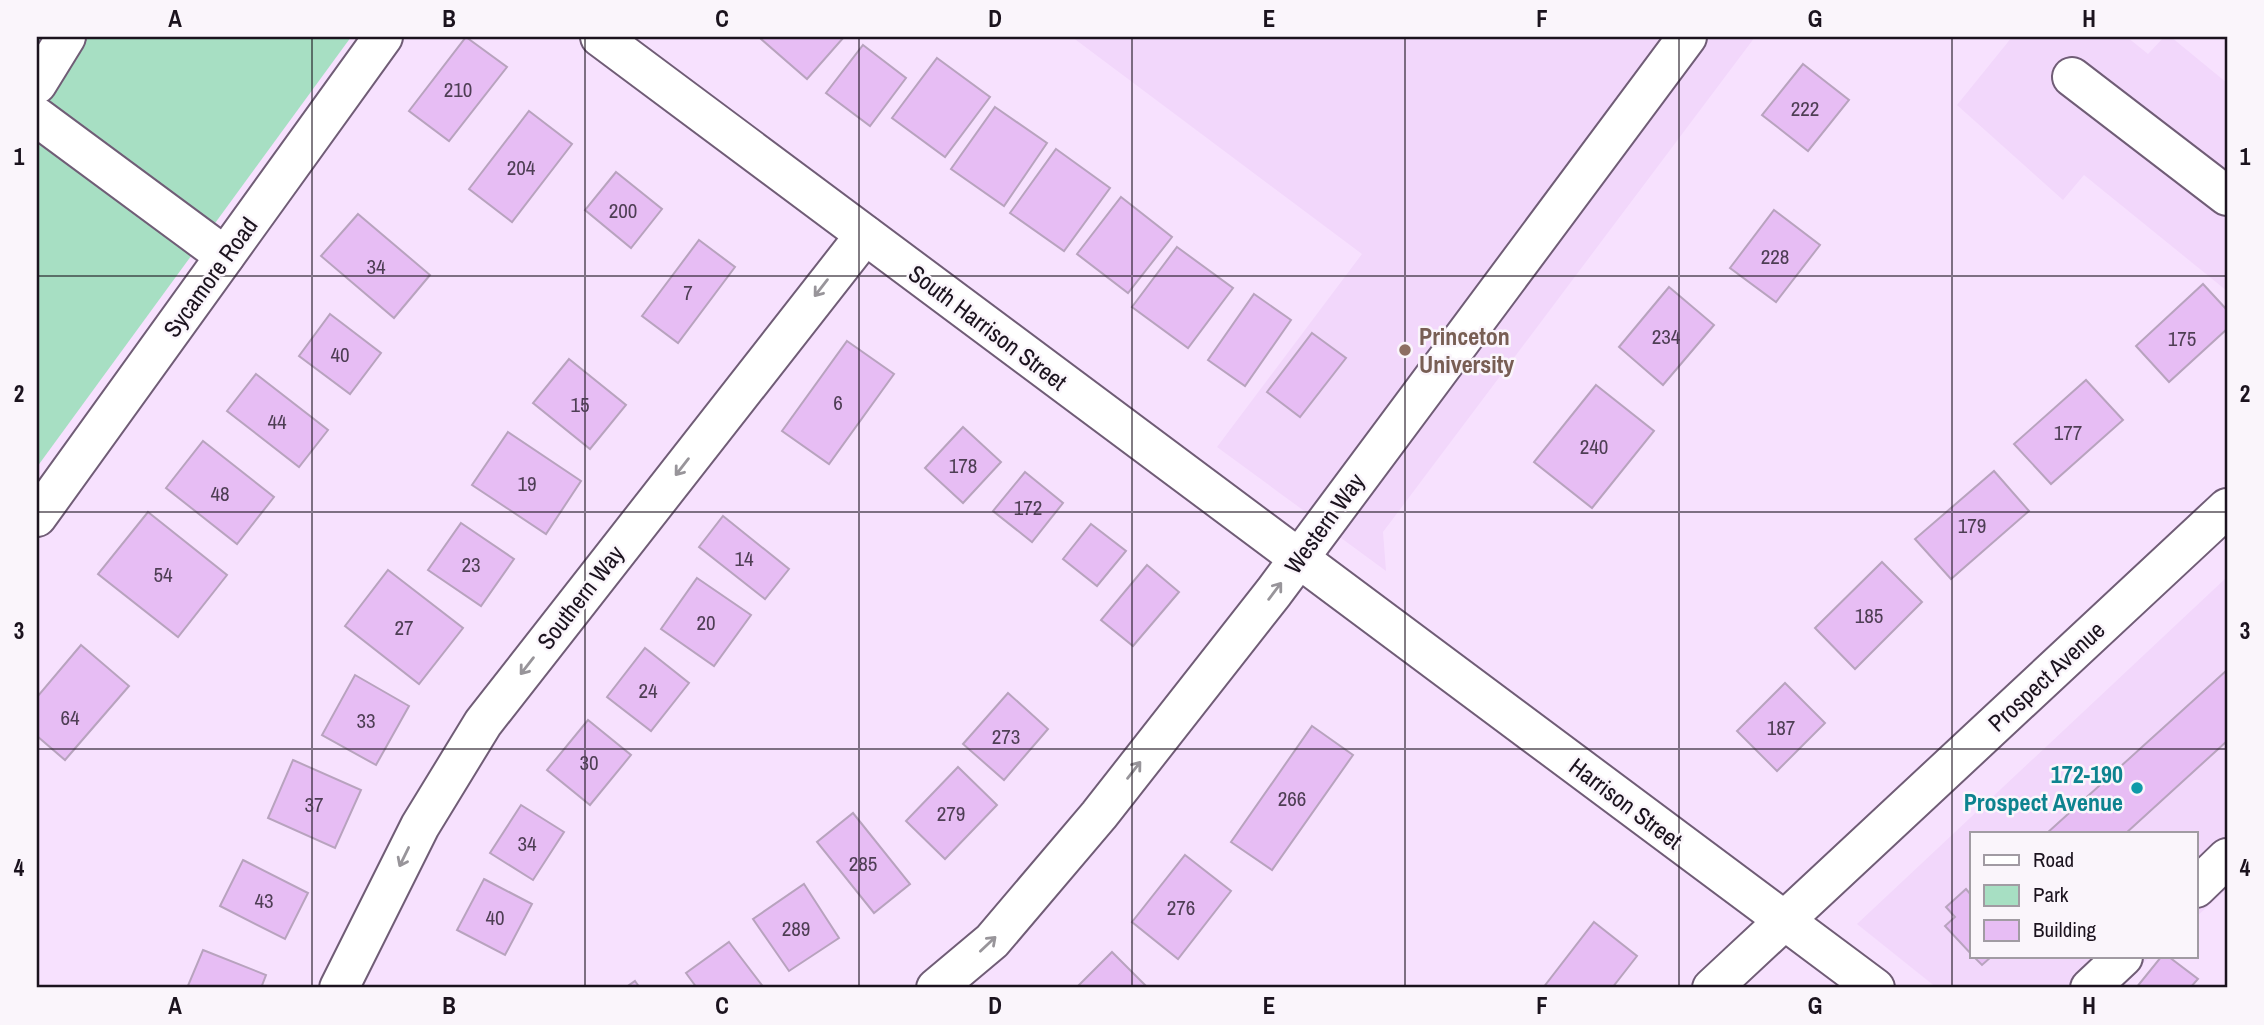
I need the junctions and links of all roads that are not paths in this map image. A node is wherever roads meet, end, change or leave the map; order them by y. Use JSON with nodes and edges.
{"nodes":[{"id":1,"x":65,"y":37,"type":"edge"},
{"id":2,"x":383,"y":37,"type":"edge"},
{"id":3,"x":600,"y":37,"type":"edge"},
{"id":4,"x":1687,"y":37,"type":"edge"},
{"id":5,"x":2072,"y":77,"type":"dead end"},
{"id":6,"x":37,"y":83,"type":"edge"},
{"id":7,"x":37,"y":117,"type":"edge"},
{"id":8,"x":2227,"y":196,"type":"edge"},
{"id":9,"x":865,"y":235,"type":"junction"},
{"id":10,"x":225,"y":256,"type":"junction"},
{"id":11,"x":2225,"y":514,"type":"edge"},
{"id":12,"x":37,"y":517,"type":"edge"},
{"id":13,"x":1298,"y":558,"type":"junction"},
{"id":14,"x":1376,"y":617,"type":"joint"},
{"id":15,"x":2227,"y":858,"type":"edge"},
{"id":16,"x":2198,"y":886,"type":"edge"},
{"id":17,"x":1783,"y":920,"type":"junction"},
{"id":18,"x":2122,"y":958,"type":"edge"},
{"id":19,"x":339,"y":988,"type":"edge"},
{"id":20,"x":936,"y":988,"type":"edge"},
{"id":21,"x":1712,"y":988,"type":"edge"},
{"id":22,"x":1875,"y":988,"type":"edge"},
{"id":23,"x":2090,"y":988,"type":"edge"}],
"edges":[{"from":1,"to":6,"type":"street"},
{"from":2,"to":10,"type":"street","name":"Sycamore Road"},
{"from":3,"to":9,"type":"street","name":"South Harrison Street"},
{"from":4,"to":13,"type":"street","name":"Western Way"},
{"from":5,"to":8,"type":"street"},
{"from":7,"to":10,"type":"street"},
{"from":9,"to":13,"type":"street","name":"South Harrison Street"},
{"from":9,"to":19,"type":"street","name":"Southern Way","one_way":true},
{"from":10,"to":12,"type":"street","name":"Sycamore Road"},
{"from":11,"to":17,"type":"street","name":"Prospect Avenue"},
{"from":13,"to":14,"type":"street","name":"South Harrison Street"},
{"from":20,"to":13,"type":"street","name":"Western Way","one_way":true},
{"from":14,"to":17,"type":"street","name":"Harrison Street"},
{"from":15,"to":16,"type":"street"},
{"from":17,"to":21,"type":"street","name":"Prospect Avenue"},
{"from":17,"to":22,"type":"street","name":"Harrison Street"},
{"from":18,"to":23,"type":"street"}]}
